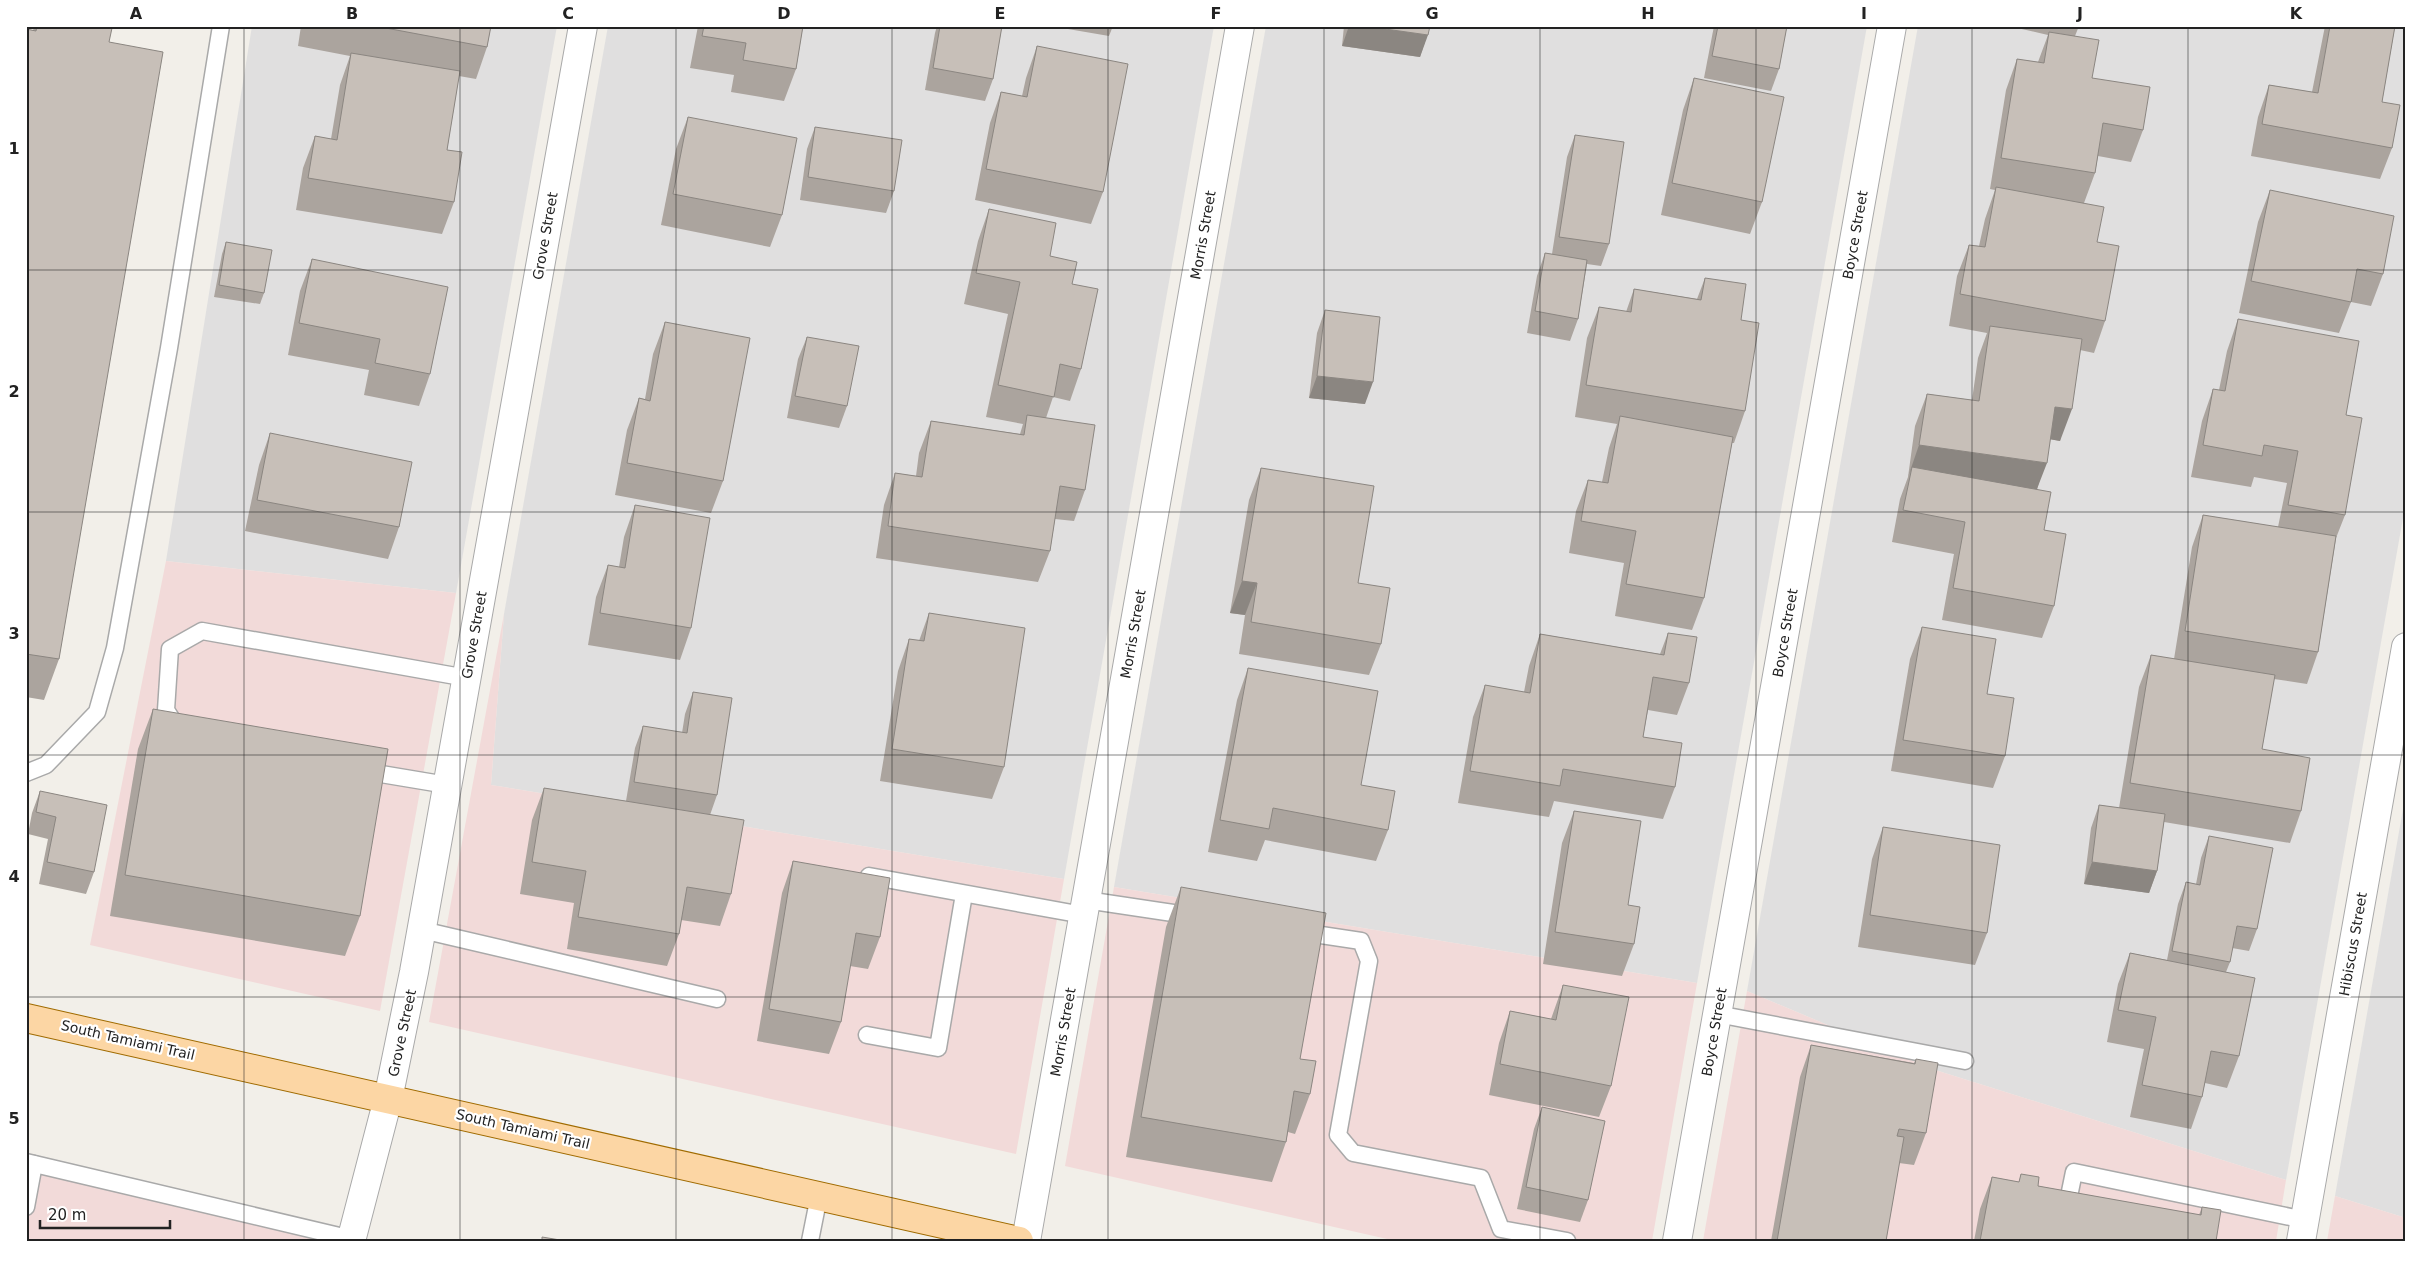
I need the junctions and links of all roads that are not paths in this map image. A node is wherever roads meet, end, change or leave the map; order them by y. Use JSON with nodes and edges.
{"nodes":[{"id":1,"x":221,"y":26,"type":"edge"},
{"id":2,"x":583,"y":26,"type":"edge"},
{"id":3,"x":1240,"y":26,"type":"edge"},
{"id":4,"x":1892,"y":26,"type":"edge"},
{"id":5,"x":2406,"y":646,"type":"edge"},
{"id":6,"x":467,"y":678,"type":"junction"},
{"id":7,"x":192,"y":738,"type":"edge"},
{"id":8,"x":352,"y":769,"type":"edge"},
{"id":9,"x":26,"y":773,"type":"edge"},
{"id":10,"x":447,"y":785,"type":"junction"},
{"id":11,"x":851,"y":873,"type":"edge"},
{"id":12,"x":964,"y":894,"type":"junction"},
{"id":13,"x":1085,"y":908,"type":"junction"},
{"id":14,"x":1214,"y":919,"type":"edge"},
{"id":15,"x":1282,"y":929,"type":"edge"},
{"id":16,"x":422,"y":930,"type":"junction"},
{"id":17,"x":717,"y":999,"type":"dead end"},
{"id":18,"x":1717,"y":1014,"type":"junction"},
{"id":19,"x":26,"y":1018,"type":"edge"},
{"id":20,"x":867,"y":1035,"type":"dead end"},
{"id":21,"x":1965,"y":1061,"type":"dead end"},
{"id":22,"x":388,"y":1099,"type":"junction"},
{"id":23,"x":30,"y":1163,"type":"edge"},
{"id":24,"x":819,"y":1196,"type":"junction"},
{"id":25,"x":26,"y":1207,"type":"edge"},
{"id":26,"x":2064,"y":1224,"type":"edge"},
{"id":27,"x":2303,"y":1230,"type":"edge"},
{"id":28,"x":352,"y":1240,"type":"edge"},
{"id":29,"x":810,"y":1241,"type":"edge"},
{"id":30,"x":1019,"y":1241,"type":"edge"},
{"id":31,"x":1026,"y":1241,"type":"edge"},
{"id":32,"x":1567,"y":1241,"type":"edge"},
{"id":33,"x":1677,"y":1241,"type":"edge"}],
"edges":[{"from":1,"to":9,"type":"lane"},
{"from":2,"to":6,"type":"street","name":"Grove Street"},
{"from":3,"to":13,"type":"street","name":"Morris Street"},
{"from":4,"to":18,"type":"street","name":"Boyce Street"},
{"from":5,"to":27,"type":"street","name":"Hibiscus Street"},
{"from":6,"to":7,"type":"lane"},
{"from":6,"to":10,"type":"street","name":"Grove Street"},
{"from":8,"to":10,"type":"lane"},
{"from":10,"to":16,"type":"street","name":"Grove Street"},
{"from":11,"to":12,"type":"lane"},
{"from":12,"to":13,"type":"lane"},
{"from":12,"to":20,"type":"lane"},
{"from":13,"to":14,"type":"lane"},
{"from":13,"to":31,"type":"street","name":"Morris Street"},
{"from":15,"to":32,"type":"lane"},
{"from":16,"to":17,"type":"lane"},
{"from":16,"to":22,"type":"street","name":"Grove Street"},
{"from":18,"to":21,"type":"lane"},
{"from":18,"to":33,"type":"street","name":"Boyce Street"},
{"from":19,"to":22,"type":"main road","name":"South Tamiami Trail"},
{"from":22,"to":24,"type":"main road","name":"South Tamiami Trail"},
{"from":22,"to":28,"type":"street","name":"Grove Street"},
{"from":23,"to":25,"type":"lane"},
{"from":23,"to":28,"type":"lane"},
{"from":24,"to":29,"type":"lane"},
{"from":24,"to":30,"type":"main road","name":"South Tamiami Trail"},
{"from":26,"to":27,"type":"lane"}]}
